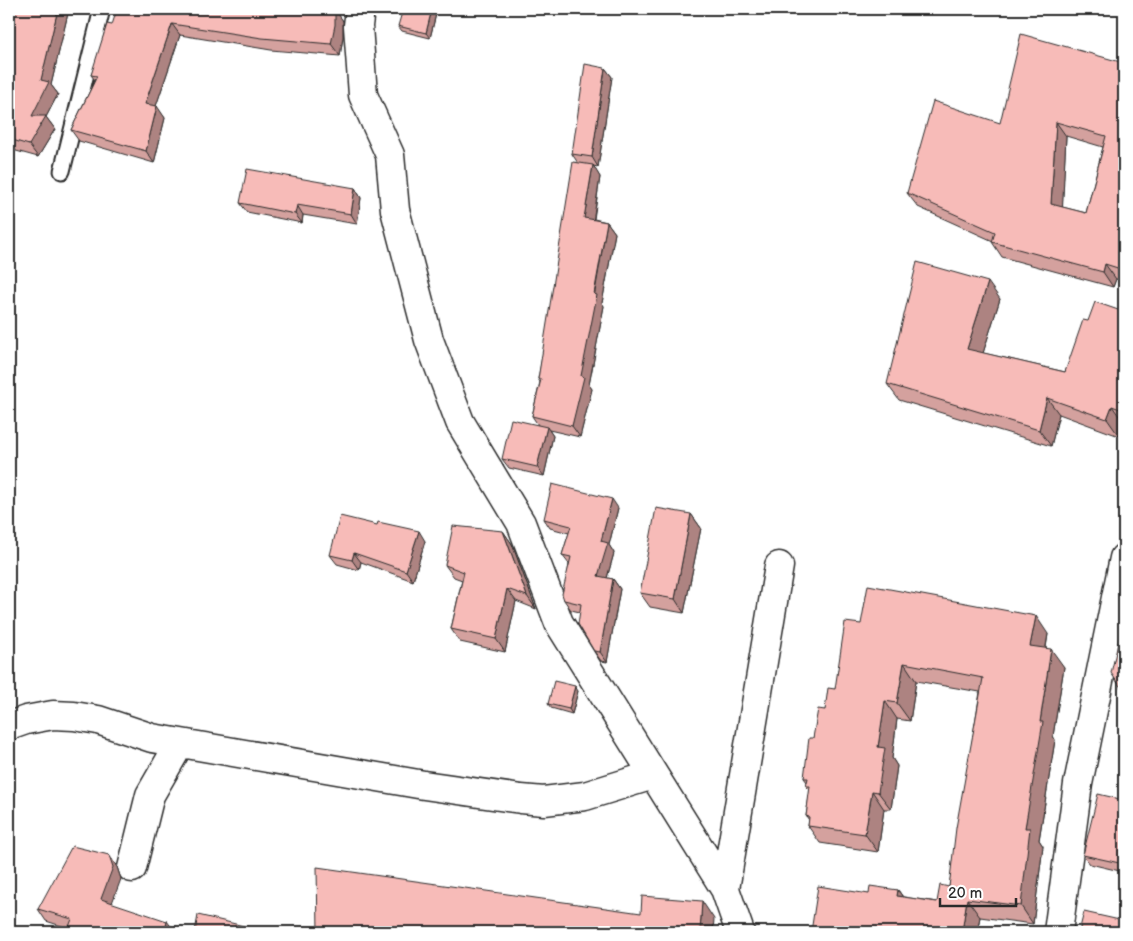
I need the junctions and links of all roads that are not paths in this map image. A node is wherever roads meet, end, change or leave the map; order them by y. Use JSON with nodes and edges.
{"nodes":[{"id":1,"x":102,"y":9,"type":"edge"},
{"id":2,"x":360,"y":9,"type":"edge"},
{"id":3,"x":62,"y":171,"type":"dead end"},
{"id":4,"x":1124,"y":558,"type":"edge"},
{"id":5,"x":779,"y":566,"type":"dead end"},
{"id":6,"x":9,"y":726,"type":"edge"},
{"id":7,"x":180,"y":743,"type":"junction"},
{"id":8,"x":653,"y":775,"type":"junction"},
{"id":9,"x":132,"y":868,"type":"dead end"},
{"id":10,"x":725,"y":889,"type":"junction"},
{"id":11,"x":740,"y":932,"type":"edge"},
{"id":12,"x":1058,"y":932,"type":"edge"}],
"edges":[{"from":1,"to":3,"type":"lane"},
{"from":2,"to":8,"type":"street"},
{"from":4,"to":12,"type":"street"},
{"from":5,"to":10,"type":"street"},
{"from":6,"to":7,"type":"street"},
{"from":7,"to":8,"type":"street"},
{"from":7,"to":9,"type":"street"},
{"from":8,"to":10,"type":"street"},
{"from":10,"to":11,"type":"street"}]}
